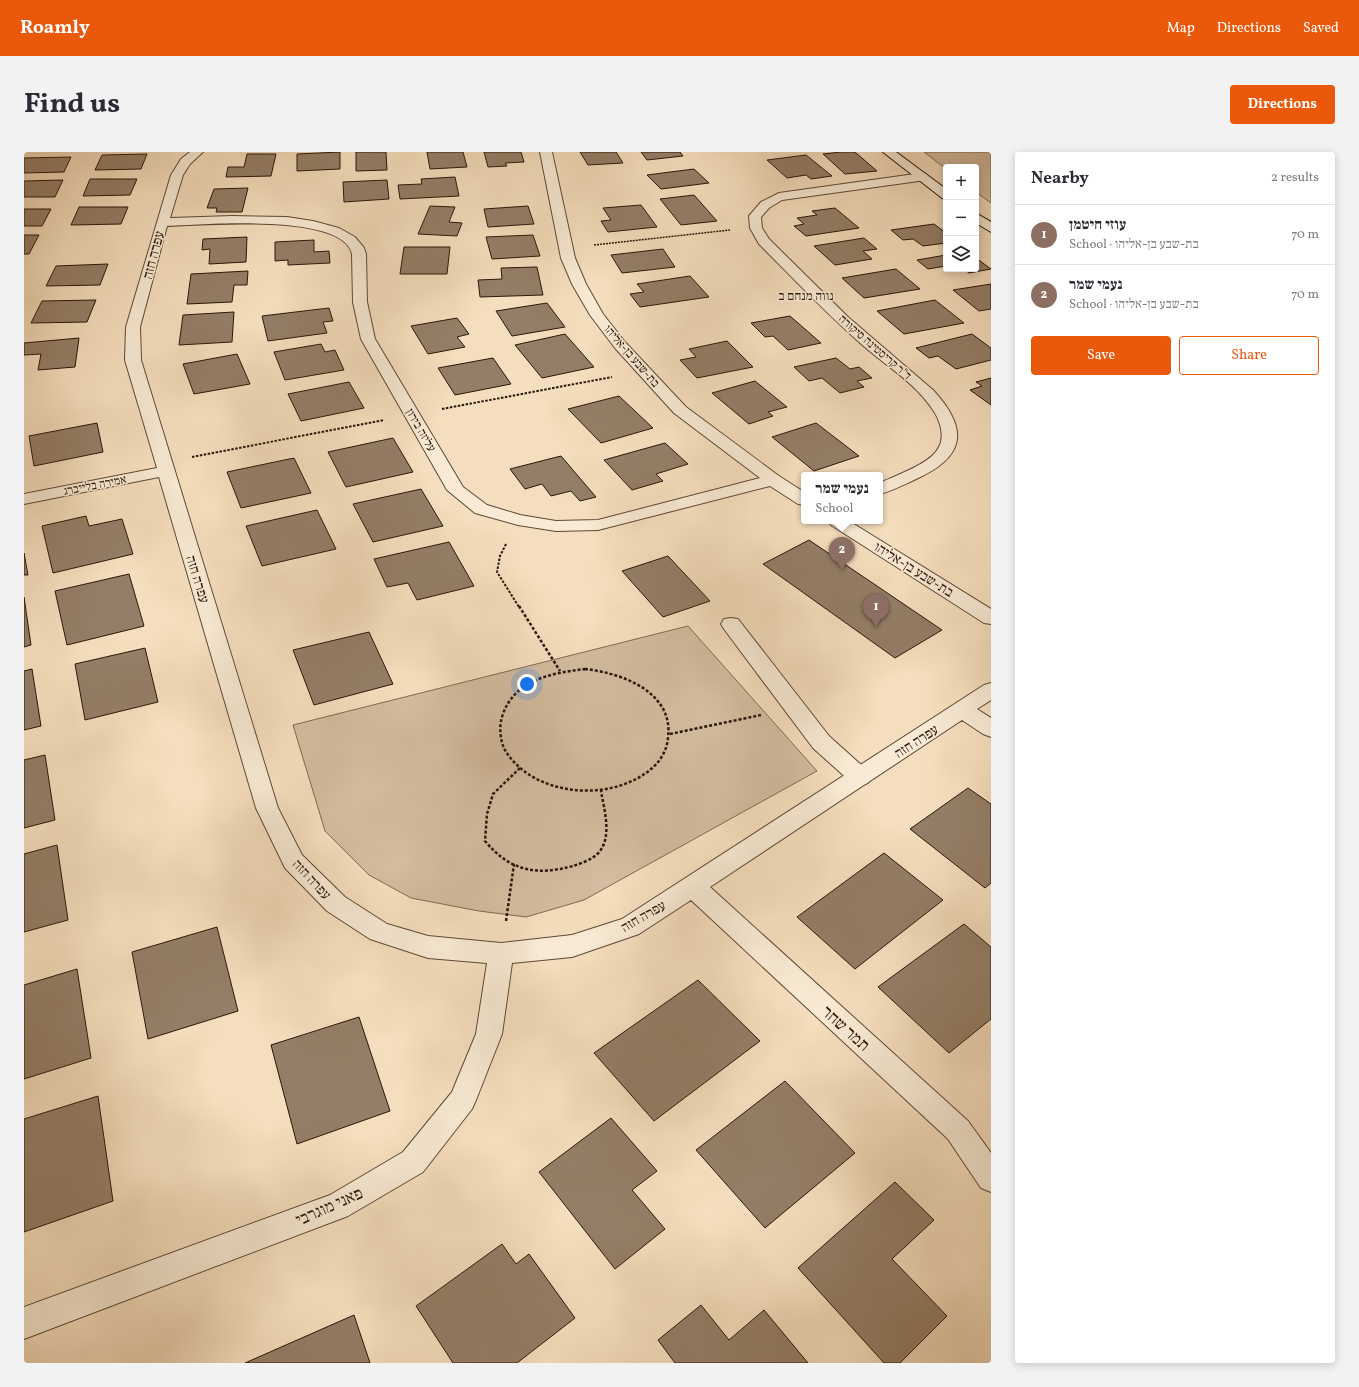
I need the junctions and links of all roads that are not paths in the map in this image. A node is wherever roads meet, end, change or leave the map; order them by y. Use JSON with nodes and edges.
{"nodes":[{"id":1,"x":197,"y":152,"type":"edge"},
{"id":2,"x":546,"y":152,"type":"edge"},
{"id":3,"x":889,"y":152,"type":"edge"},
{"id":4,"x":922,"y":177,"type":"junction"},
{"id":5,"x":943,"y":193,"type":"edge"},
{"id":6,"x":979,"y":219,"type":"edge"},
{"id":7,"x":162,"y":222,"type":"junction"},
{"id":8,"x":991,"y":228,"type":"edge"},
{"id":9,"x":165,"y":471,"type":"junction"},
{"id":10,"x":773,"y":480,"type":"junction"},
{"id":11,"x":883,"y":488,"type":"edge"},
{"id":12,"x":801,"y":498,"type":"edge"},
{"id":13,"x":24,"y":499,"type":"edge"},
{"id":14,"x":842,"y":524,"type":"edge"},
{"id":15,"x":991,"y":618,"type":"edge"},
{"id":16,"x":731,"y":624,"type":"dead end"},
{"id":17,"x":991,"y":690,"type":"edge"},
{"id":18,"x":963,"y":710,"type":"junction"},
{"id":19,"x":991,"y":730,"type":"edge"},
{"id":20,"x":860,"y":777,"type":"junction"},
{"id":21,"x":692,"y":886,"type":"junction"},
{"id":22,"x":501,"y":954,"type":"junction"},
{"id":23,"x":991,"y":1178,"type":"edge"},
{"id":24,"x":24,"y":1323,"type":"edge"}],
"edges":[{"from":1,"to":7,"type":"street","name":"עפרה חזה"},
{"from":2,"to":10,"type":"street","name":"בת-שבע בן-אליהו"},
{"from":3,"to":4,"type":"street"},
{"from":4,"to":5,"type":"street"},
{"from":4,"to":11,"type":"street","name":"ד\"ר קריסטינה סיקורה"},
{"from":6,"to":8,"type":"street"},
{"from":7,"to":9,"type":"street","name":"עפרה חזה"},
{"from":7,"to":10,"type":"street","name":"עליזה בירון"},
{"from":9,"to":13,"type":"street","name":"אמירה בלייברג"},
{"from":9,"to":22,"type":"street","name":"עפרה חזה"},
{"from":10,"to":12,"type":"street","name":"בת-שבע בן-אליהו"},
{"from":14,"to":15,"type":"street","name":"בת-שבע בן-אליהו"},
{"from":16,"to":20,"type":"street"},
{"from":17,"to":18,"type":"street","name":"עפרה חזה"},
{"from":18,"to":19,"type":"street"},
{"from":18,"to":20,"type":"street","name":"עפרה חזה"},
{"from":20,"to":21,"type":"street","name":"עפרה חזה"},
{"from":21,"to":22,"type":"street","name":"עפרה חזה"},
{"from":21,"to":23,"type":"street","name":"תמר שחר"},
{"from":22,"to":24,"type":"street","name":"פאני מוגרבי"}]}
